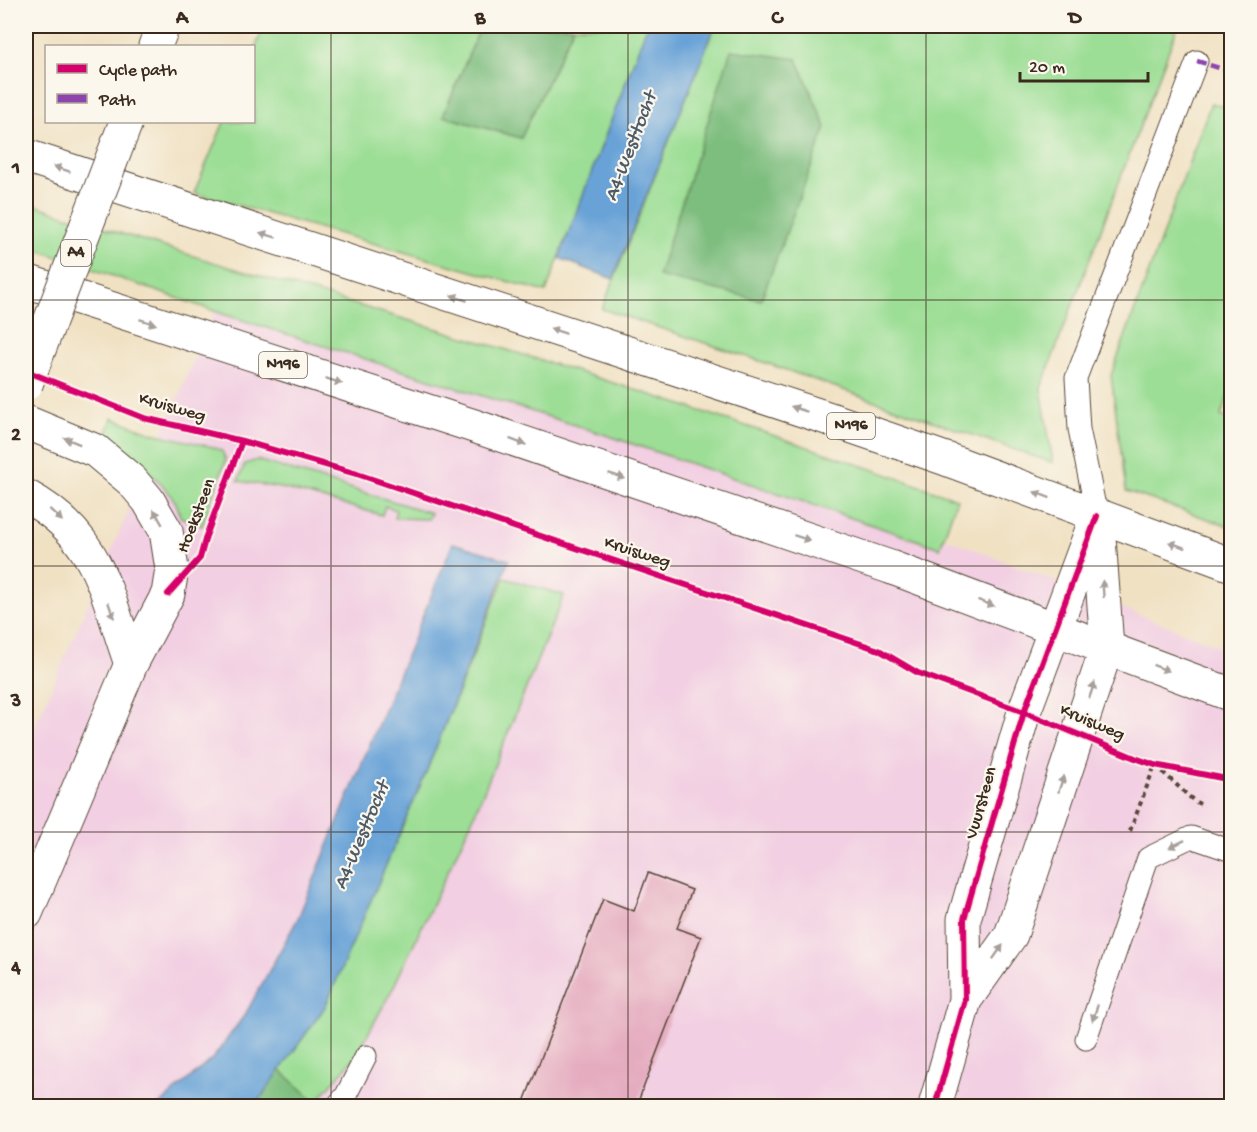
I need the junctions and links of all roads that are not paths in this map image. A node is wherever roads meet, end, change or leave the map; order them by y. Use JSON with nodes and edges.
{"nodes":[{"id":1,"x":163,"y":26,"type":"edge"},
{"id":2,"x":155,"y":45,"type":"edge"},
{"id":3,"x":1197,"y":61,"type":"dead end"},
{"id":4,"x":126,"y":123,"type":"edge"},
{"id":5,"x":26,"y":156,"type":"edge"},
{"id":6,"x":26,"y":281,"type":"edge"},
{"id":7,"x":26,"y":384,"type":"edge"},
{"id":8,"x":26,"y":422,"type":"edge"},
{"id":9,"x":26,"y":495,"type":"edge"},
{"id":10,"x":1097,"y":516,"type":"junction"},
{"id":11,"x":1232,"y":566,"type":"edge"},
{"id":12,"x":1053,"y":627,"type":"junction"},
{"id":13,"x":1107,"y":647,"type":"junction"},
{"id":14,"x":130,"y":664,"type":"junction"},
{"id":15,"x":1232,"y":695,"type":"edge"},
{"id":16,"x":1232,"y":851,"type":"edge"},
{"id":17,"x":26,"y":913,"type":"edge"},
{"id":18,"x":965,"y":999,"type":"junction"},
{"id":19,"x":1086,"y":1039,"type":"dead end"},
{"id":20,"x":366,"y":1056,"type":"dead end"},
{"id":21,"x":337,"y":1107,"type":"edge"},
{"id":22,"x":935,"y":1107,"type":"edge"}],
"edges":[{"from":1,"to":2,"type":"main road"},
{"from":3,"to":10,"type":"lane"},
{"from":4,"to":7,"type":"main road","number":"A4","bridge":true},
{"from":10,"to":5,"type":"main road","number":"N196","one_way":true},
{"from":6,"to":12,"type":"main road","number":"N196","one_way":true},
{"from":14,"to":8,"type":"main road","name":"Hoeksteen","one_way":true},
{"from":9,"to":14,"type":"main road","one_way":true},
{"from":11,"to":10,"type":"main road","number":"N196","one_way":true},
{"from":10,"to":12,"type":"main road","name":"Vuursteen"},
{"from":13,"to":10,"type":"main road","name":"Vuursteen","one_way":true},
{"from":12,"to":13,"type":"main road","number":"N196"},
{"from":12,"to":18,"type":"main road","name":"Vuursteen"},
{"from":13,"to":15,"type":"main road","number":"N196","one_way":true},
{"from":18,"to":13,"type":"main road","name":"Vuursteen","one_way":true},
{"from":14,"to":17,"type":"main road","name":"Hoeksteen"},
{"from":16,"to":19,"type":"lane","one_way":true},
{"from":18,"to":22,"type":"main road","name":"Vuursteen"},
{"from":20,"to":21,"type":"lane"}]}
